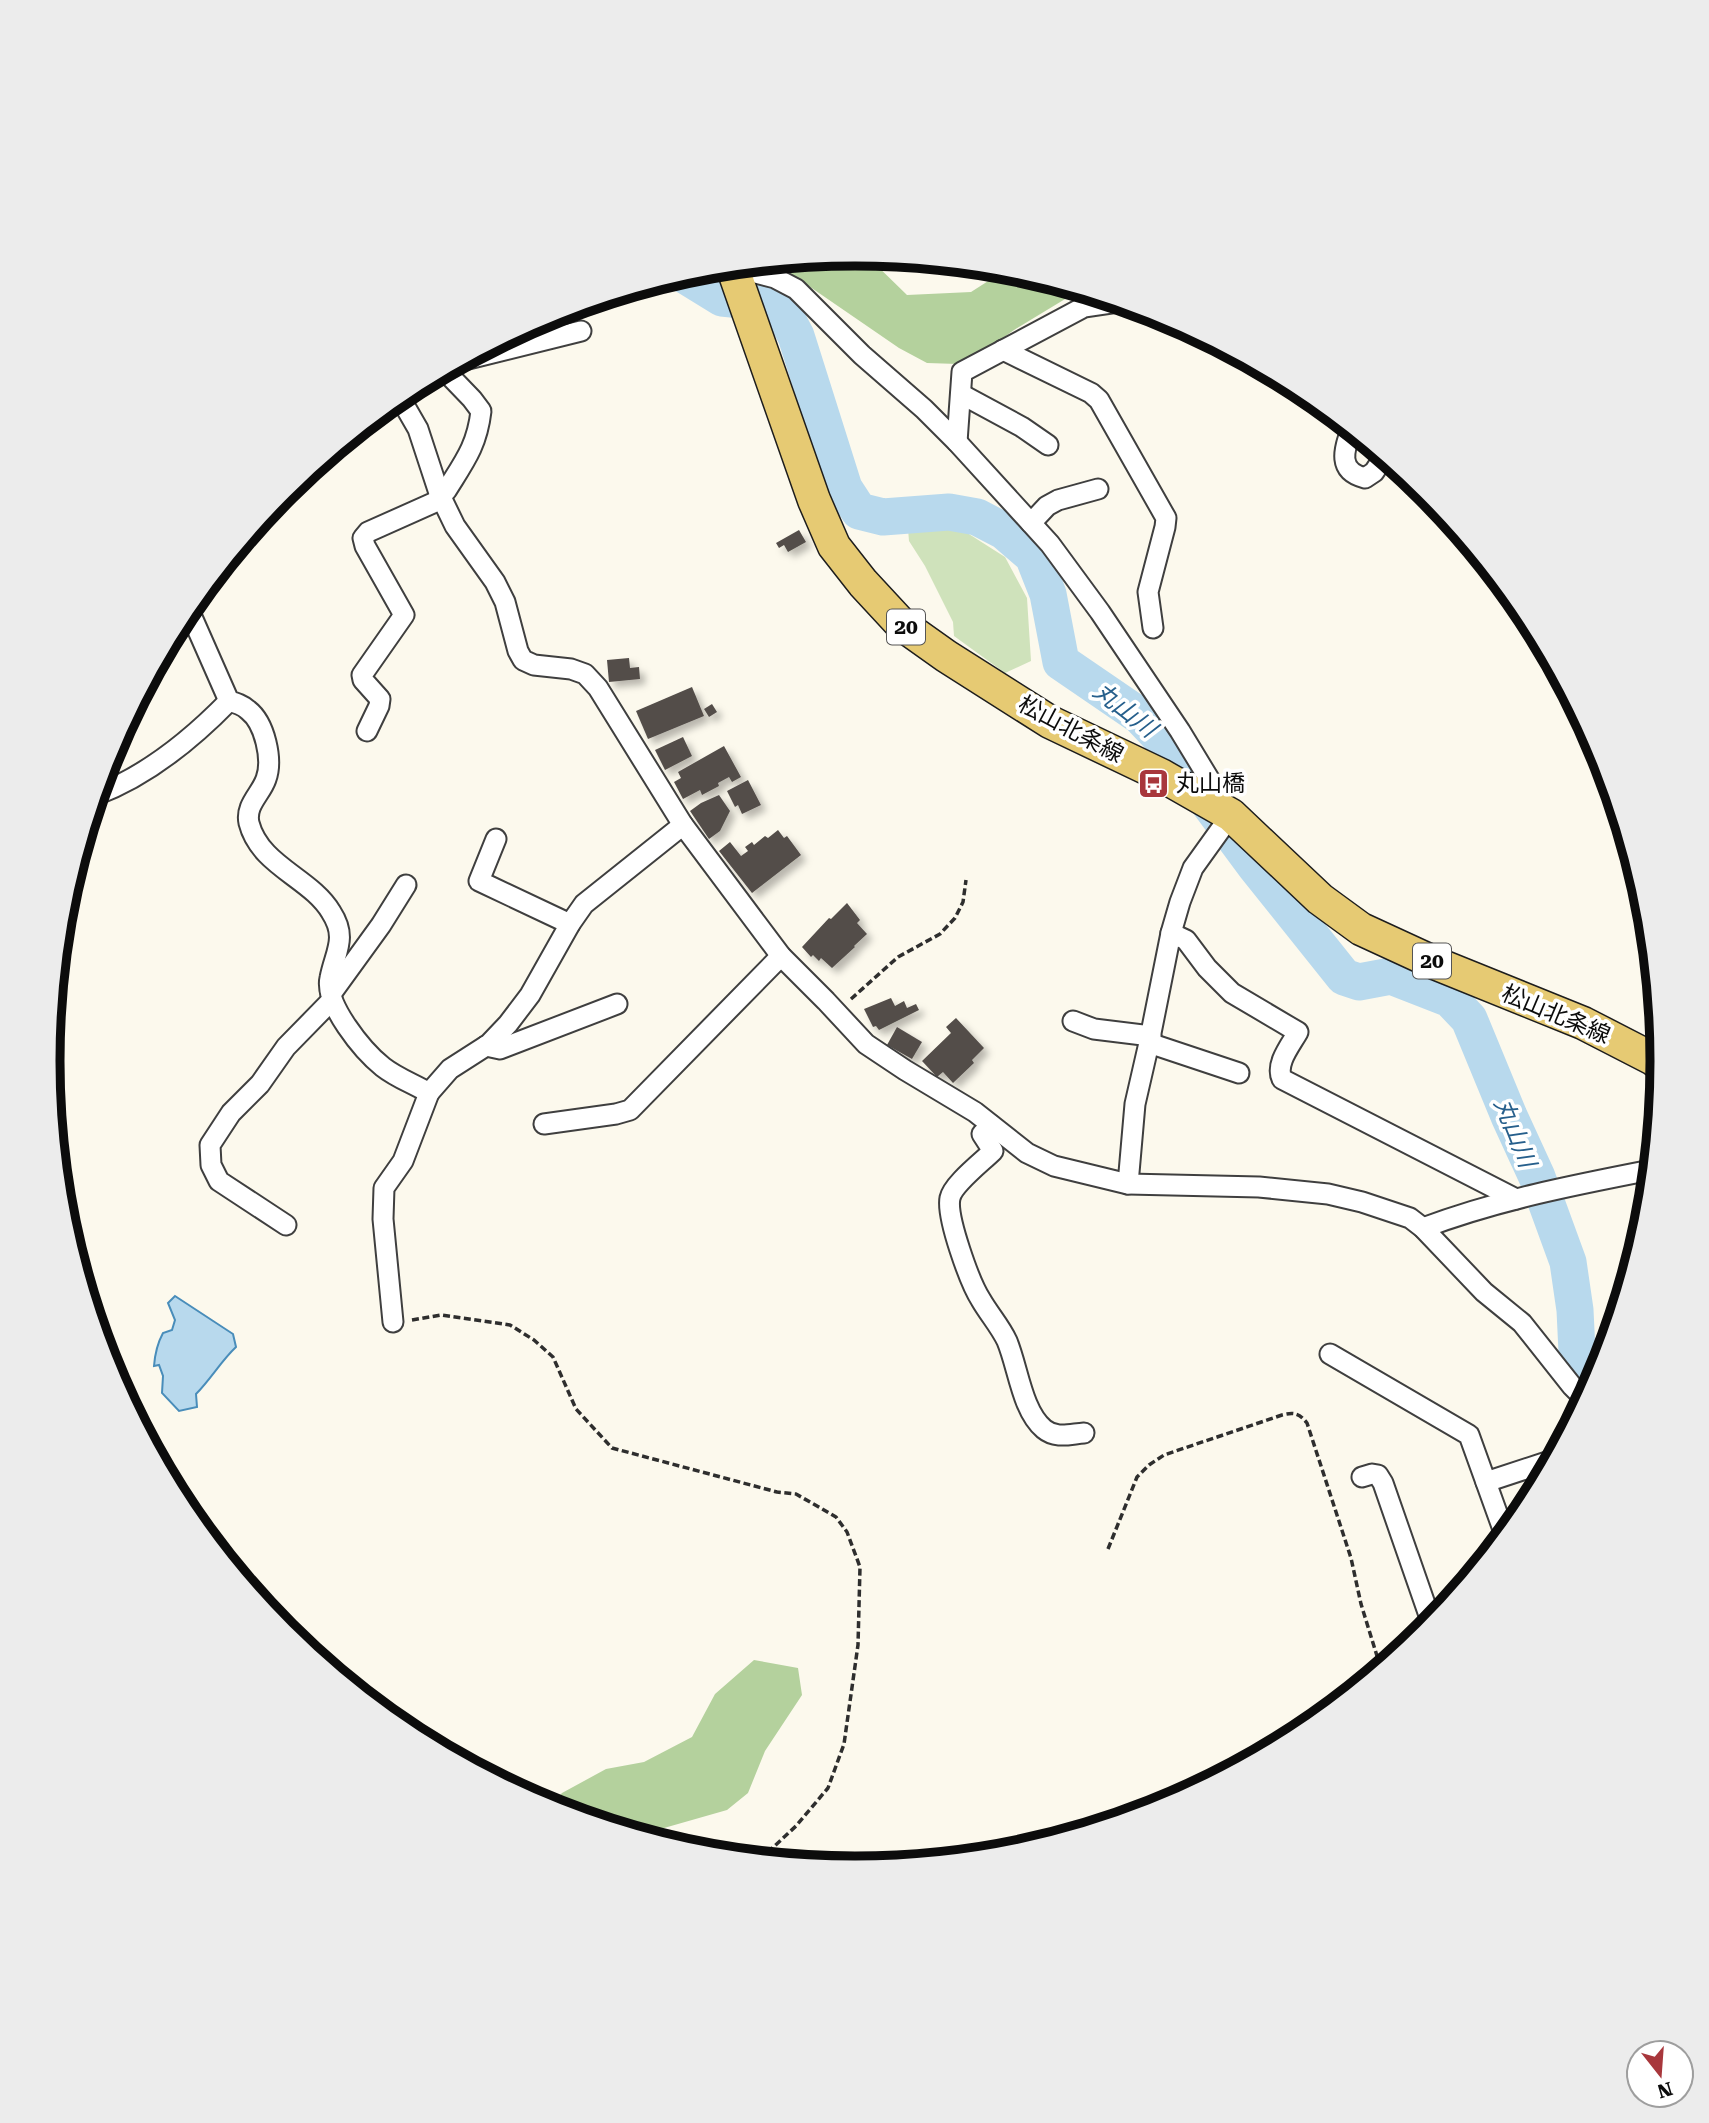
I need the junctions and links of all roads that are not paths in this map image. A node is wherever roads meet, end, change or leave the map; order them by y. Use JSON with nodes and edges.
{"nodes":[{"id":1,"x":753,"y":273,"type":"edge"},
{"id":2,"x":736,"y":276,"type":"edge"},
{"id":3,"x":1095,"y":305,"type":"edge"},
{"id":4,"x":581,"y":331,"type":"dead end"},
{"id":5,"x":1003,"y":350,"type":"junction"},
{"id":6,"x":493,"y":354,"type":"edge"},
{"id":7,"x":451,"y":377,"type":"edge"},
{"id":8,"x":961,"y":394,"type":"junction"},
{"id":9,"x":405,"y":406,"type":"edge"},
{"id":10,"x":1348,"y":439,"type":"edge"},
{"id":11,"x":957,"y":442,"type":"junction"},
{"id":12,"x":1048,"y":445,"type":"dead end"},
{"id":13,"x":1379,"y":464,"type":"edge"},
{"id":14,"x":1098,"y":489,"type":"dead end"},
{"id":15,"x":441,"y":496,"type":"junction"},
{"id":16,"x":1031,"y":523,"type":"junction"},
{"id":17,"x":193,"y":620,"type":"edge"},
{"id":18,"x":1153,"y":628,"type":"dead end"},
{"id":19,"x":229,"y":701,"type":"junction"},
{"id":20,"x":367,"y":731,"type":"dead end"},
{"id":21,"x":108,"y":789,"type":"edge"},
{"id":22,"x":1231,"y":814,"type":"junction"},
{"id":23,"x":683,"y":825,"type":"junction"},
{"id":24,"x":496,"y":839,"type":"dead end"},
{"id":25,"x":406,"y":885,"type":"dead end"},
{"id":26,"x":570,"y":924,"type":"junction"},
{"id":27,"x":1171,"y":933,"type":"junction"},
{"id":28,"x":781,"y":956,"type":"junction"},
{"id":29,"x":331,"y":998,"type":"junction"},
{"id":30,"x":617,"y":1004,"type":"dead end"},
{"id":31,"x":1073,"y":1021,"type":"dead end"},
{"id":32,"x":1150,"y":1040,"type":"junction"},
{"id":33,"x":486,"y":1046,"type":"junction"},
{"id":34,"x":1650,"y":1057,"type":"edge"},
{"id":35,"x":1239,"y":1073,"type":"dead end"},
{"id":36,"x":429,"y":1093,"type":"junction"},
{"id":37,"x":544,"y":1124,"type":"dead end"},
{"id":38,"x":991,"y":1125,"type":"junction"},
{"id":39,"x":1642,"y":1172,"type":"edge"},
{"id":40,"x":1128,"y":1184,"type":"junction"},
{"id":41,"x":1516,"y":1199,"type":"junction"},
{"id":42,"x":286,"y":1225,"type":"dead end"},
{"id":43,"x":1423,"y":1228,"type":"junction"},
{"id":44,"x":393,"y":1322,"type":"road end"},
{"id":45,"x":1331,"y":1354,"type":"dead end"},
{"id":46,"x":1578,"y":1391,"type":"edge"},
{"id":47,"x":1084,"y":1433,"type":"dead end"},
{"id":48,"x":1540,"y":1464,"type":"edge"},
{"id":49,"x":1362,"y":1477,"type":"dead end"},
{"id":50,"x":1486,"y":1482,"type":"junction"},
{"id":51,"x":1501,"y":1523,"type":"edge"},
{"id":52,"x":1428,"y":1612,"type":"edge"}],
"edges":[{"from":1,"to":11,"type":"street"},
{"from":2,"to":22,"type":"main road","name":"松山北条線","number":"20"},
{"from":3,"to":5,"type":"street"},
{"from":4,"to":6,"type":"street"},
{"from":5,"to":8,"type":"street"},
{"from":5,"to":18,"type":"street"},
{"from":7,"to":15,"type":"street"},
{"from":8,"to":11,"type":"street"},
{"from":8,"to":12,"type":"street"},
{"from":9,"to":15,"type":"street"},
{"from":10,"to":13,"type":"street"},
{"from":11,"to":16,"type":"street"},
{"from":14,"to":16,"type":"street"},
{"from":15,"to":20,"type":"street"},
{"from":15,"to":23,"type":"street"},
{"from":16,"to":22,"type":"street"},
{"from":17,"to":19,"type":"street"},
{"from":19,"to":21,"type":"street"},
{"from":19,"to":29,"type":"street"},
{"from":22,"to":27,"type":"street"},
{"from":22,"to":34,"type":"main road","name":"松山北条線","number":"20"},
{"from":23,"to":26,"type":"street"},
{"from":23,"to":28,"type":"street"},
{"from":24,"to":26,"type":"street"},
{"from":25,"to":29,"type":"street"},
{"from":26,"to":33,"type":"street"},
{"from":27,"to":32,"type":"street"},
{"from":27,"to":41,"type":"street"},
{"from":28,"to":37,"type":"street"},
{"from":28,"to":38,"type":"street"},
{"from":29,"to":36,"type":"street"},
{"from":29,"to":42,"type":"street"},
{"from":30,"to":33,"type":"street"},
{"from":31,"to":32,"type":"street"},
{"from":32,"to":35,"type":"street"},
{"from":32,"to":40,"type":"street"},
{"from":33,"to":36,"type":"street"},
{"from":36,"to":44,"type":"street"},
{"from":38,"to":40,"type":"street"},
{"from":38,"to":47,"type":"street"},
{"from":39,"to":41,"type":"street"},
{"from":40,"to":43,"type":"street"},
{"from":41,"to":43,"type":"street"},
{"from":43,"to":46,"type":"street"},
{"from":45,"to":50,"type":"street"},
{"from":48,"to":50,"type":"street"},
{"from":49,"to":52,"type":"street"},
{"from":50,"to":51,"type":"street"}]}
